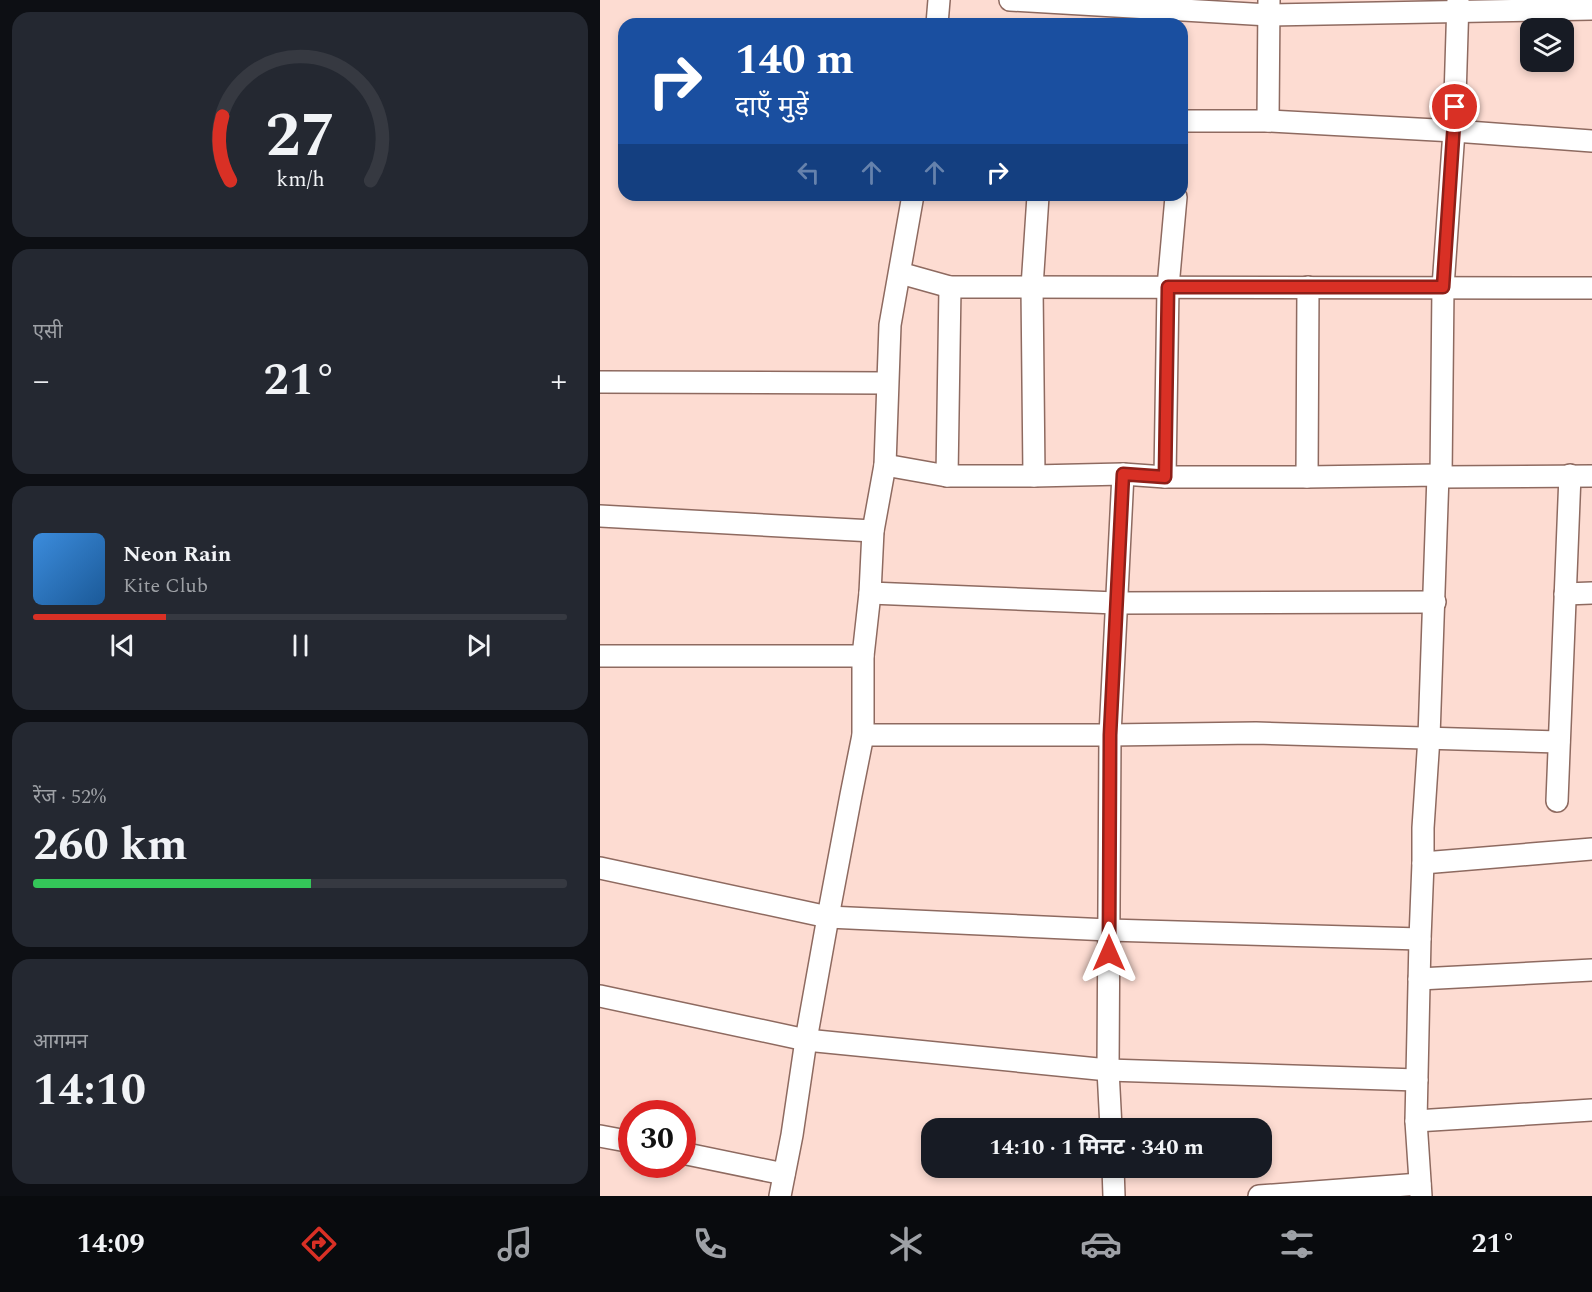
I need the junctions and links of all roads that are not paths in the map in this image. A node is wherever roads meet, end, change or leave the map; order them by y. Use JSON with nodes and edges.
{"nodes":[{"id":1,"x":939,"y":0,"type":"edge"},
{"id":2,"x":1010,"y":0,"type":"edge"},
{"id":3,"x":1459,"y":6,"type":"edge"},
{"id":4,"x":1269,"y":7,"type":"edge"},
{"id":5,"x":1592,"y":9,"type":"edge"},
{"id":6,"x":937,"y":18,"type":"edge"},
{"id":7,"x":1188,"y":121,"type":"edge"},
{"id":8,"x":1268,"y":121,"type":"junction"},
{"id":9,"x":1454,"y":131,"type":"junction"},
{"id":10,"x":1592,"y":141,"type":"edge"},
{"id":11,"x":912,"y":201,"type":"edge"},
{"id":12,"x":1038,"y":201,"type":"edge"},
{"id":13,"x":1176,"y":201,"type":"edge"},
{"id":14,"x":900,"y":273,"type":"junction"},
{"id":15,"x":950,"y":286,"type":"junction"},
{"id":16,"x":1032,"y":287,"type":"junction"},
{"id":17,"x":1168,"y":287,"type":"junction"},
{"id":18,"x":1308,"y":287,"type":"junction"},
{"id":19,"x":1443,"y":287,"type":"junction"},
{"id":20,"x":1592,"y":288,"type":"edge"},
{"id":21,"x":600,"y":382,"type":"edge"},
{"id":22,"x":887,"y":383,"type":"junction"},
{"id":23,"x":885,"y":465,"type":"junction"},
{"id":24,"x":1123,"y":474,"type":"junction"},
{"id":25,"x":1570,"y":475,"type":"junction"},
{"id":26,"x":947,"y":476,"type":"junction"},
{"id":27,"x":1034,"y":476,"type":"junction"},
{"id":28,"x":1439,"y":476,"type":"junction"},
{"id":29,"x":1592,"y":476,"type":"edge"},
{"id":30,"x":1165,"y":477,"type":"junction"},
{"id":31,"x":1307,"y":477,"type":"junction"},
{"id":32,"x":600,"y":516,"type":"edge"},
{"id":33,"x":873,"y":531,"type":"junction"},
{"id":34,"x":870,"y":593,"type":"junction"},
{"id":35,"x":1592,"y":593,"type":"edge"},
{"id":36,"x":1565,"y":594,"type":"junction"},
{"id":37,"x":1435,"y":602,"type":"junction"},
{"id":38,"x":1116,"y":603,"type":"junction"},
{"id":39,"x":600,"y":656,"type":"edge"},
{"id":40,"x":863,"y":656,"type":"junction"},
{"id":41,"x":863,"y":735,"type":"junction"},
{"id":42,"x":1110,"y":735,"type":"junction"},
{"id":43,"x":1430,"y":737,"type":"junction"},
{"id":44,"x":1559,"y":742,"type":"junction"},
{"id":45,"x":1557,"y":801,"type":"dead end"},
{"id":46,"x":1592,"y":849,"type":"edge"},
{"id":47,"x":1423,"y":863,"type":"junction"},
{"id":48,"x":600,"y":868,"type":"edge"},
{"id":49,"x":828,"y":917,"type":"junction"},
{"id":50,"x":1109,"y":930,"type":"junction"},
{"id":51,"x":1420,"y":939,"type":"junction"},
{"id":52,"x":1592,"y":970,"type":"edge"},
{"id":53,"x":1419,"y":979,"type":"junction"},
{"id":54,"x":600,"y":996,"type":"edge"},
{"id":55,"x":806,"y":1040,"type":"junction"},
{"id":56,"x":1108,"y":1070,"type":"junction"},
{"id":57,"x":1417,"y":1080,"type":"junction"},
{"id":58,"x":1592,"y":1110,"type":"edge"},
{"id":59,"x":1110,"y":1118,"type":"edge"},
{"id":60,"x":1416,"y":1121,"type":"junction"},
{"id":61,"x":600,"y":1136,"type":"edge"},
{"id":62,"x":618,"y":1139,"type":"edge"},
{"id":63,"x":696,"y":1156,"type":"edge"},
{"id":64,"x":784,"y":1174,"type":"junction"},
{"id":65,"x":1113,"y":1178,"type":"edge"},
{"id":66,"x":1420,"y":1190,"type":"edge"},
{"id":67,"x":780,"y":1196,"type":"edge"},
{"id":68,"x":1114,"y":1196,"type":"edge"},
{"id":69,"x":1258,"y":1196,"type":"edge"}],
"edges":[{"from":1,"to":6,"type":"street"},
{"from":2,"to":4,"type":"street"},
{"from":3,"to":4,"type":"street"},
{"from":3,"to":5,"type":"street"},
{"from":3,"to":9,"type":"street"},
{"from":4,"to":8,"type":"street"},
{"from":7,"to":8,"type":"street"},
{"from":8,"to":9,"type":"street"},
{"from":9,"to":10,"type":"street"},
{"from":9,"to":19,"type":"street"},
{"from":11,"to":14,"type":"street"},
{"from":12,"to":16,"type":"street"},
{"from":13,"to":17,"type":"street"},
{"from":14,"to":15,"type":"street"},
{"from":14,"to":22,"type":"street"},
{"from":15,"to":16,"type":"street"},
{"from":15,"to":26,"type":"street"},
{"from":16,"to":17,"type":"street"},
{"from":16,"to":27,"type":"street"},
{"from":17,"to":18,"type":"street"},
{"from":17,"to":30,"type":"street"},
{"from":18,"to":19,"type":"street"},
{"from":18,"to":31,"type":"street"},
{"from":19,"to":20,"type":"street"},
{"from":19,"to":28,"type":"street"},
{"from":21,"to":22,"type":"street"},
{"from":22,"to":23,"type":"street"},
{"from":23,"to":26,"type":"street"},
{"from":23,"to":33,"type":"street"},
{"from":24,"to":27,"type":"street"},
{"from":24,"to":30,"type":"street"},
{"from":24,"to":38,"type":"street"},
{"from":25,"to":28,"type":"street"},
{"from":25,"to":29,"type":"street"},
{"from":25,"to":36,"type":"street"},
{"from":26,"to":27,"type":"street"},
{"from":28,"to":31,"type":"street"},
{"from":28,"to":37,"type":"street"},
{"from":30,"to":31,"type":"street"},
{"from":32,"to":33,"type":"street"},
{"from":33,"to":34,"type":"street"},
{"from":34,"to":38,"type":"street"},
{"from":34,"to":40,"type":"street"},
{"from":35,"to":36,"type":"street"},
{"from":36,"to":44,"type":"street"},
{"from":37,"to":38,"type":"street"},
{"from":37,"to":43,"type":"street"},
{"from":38,"to":42,"type":"street"},
{"from":39,"to":40,"type":"street"},
{"from":40,"to":41,"type":"street"},
{"from":41,"to":42,"type":"street"},
{"from":41,"to":49,"type":"street"},
{"from":42,"to":43,"type":"street"},
{"from":42,"to":50,"type":"street"},
{"from":43,"to":44,"type":"street"},
{"from":43,"to":47,"type":"street"},
{"from":44,"to":45,"type":"street"},
{"from":46,"to":47,"type":"street"},
{"from":47,"to":51,"type":"street"},
{"from":48,"to":49,"type":"street"},
{"from":49,"to":50,"type":"street"},
{"from":49,"to":55,"type":"street"},
{"from":50,"to":51,"type":"street"},
{"from":50,"to":56,"type":"street"},
{"from":51,"to":53,"type":"street"},
{"from":52,"to":53,"type":"street"},
{"from":53,"to":57,"type":"street"},
{"from":54,"to":55,"type":"street"},
{"from":55,"to":56,"type":"street"},
{"from":55,"to":64,"type":"street"},
{"from":56,"to":57,"type":"street"},
{"from":56,"to":59,"type":"street"},
{"from":57,"to":60,"type":"street"},
{"from":58,"to":60,"type":"street"},
{"from":60,"to":66,"type":"street"},
{"from":61,"to":62,"type":"street"},
{"from":63,"to":64,"type":"street"},
{"from":64,"to":67,"type":"street"},
{"from":65,"to":68,"type":"street"},
{"from":66,"to":69,"type":"street"}]}
